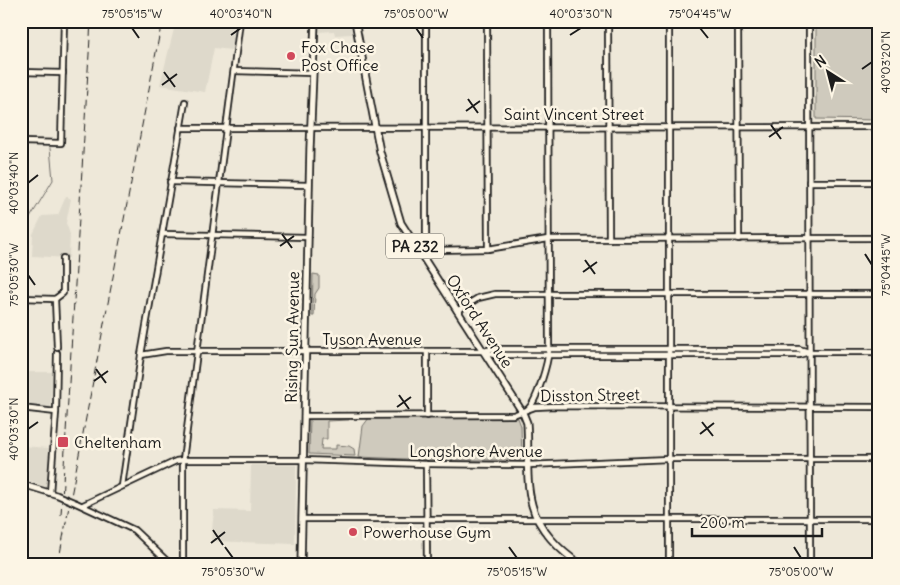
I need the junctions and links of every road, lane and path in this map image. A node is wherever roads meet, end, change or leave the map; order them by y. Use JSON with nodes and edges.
{"nodes":[{"id":1,"x":64,"y":21,"type":"edge"},
{"id":2,"x":240,"y":21,"type":"edge"},
{"id":3,"x":315,"y":21,"type":"edge"},
{"id":4,"x":355,"y":21,"type":"edge"},
{"id":5,"x":426,"y":21,"type":"edge"},
{"id":6,"x":487,"y":21,"type":"edge"},
{"id":7,"x":548,"y":21,"type":"edge"},
{"id":8,"x":608,"y":21,"type":"edge"},
{"id":9,"x":669,"y":21,"type":"edge"},
{"id":10,"x":738,"y":21,"type":"edge"},
{"id":11,"x":808,"y":21,"type":"edge"},
{"id":12,"x":234,"y":71,"type":"junction"},
{"id":13,"x":21,"y":72,"type":"edge"},
{"id":14,"x":63,"y":73,"type":"junction"},
{"id":15,"x":313,"y":73,"type":"junction"},
{"id":16,"x":185,"y":102,"type":"dead end"},
{"id":17,"x":879,"y":126,"type":"edge"},
{"id":18,"x":226,"y":127,"type":"junction"},
{"id":19,"x":310,"y":127,"type":"junction"},
{"id":20,"x":376,"y":127,"type":"junction"},
{"id":21,"x":488,"y":127,"type":"junction"},
{"id":22,"x":548,"y":127,"type":"junction"},
{"id":23,"x":609,"y":127,"type":"junction"},
{"id":24,"x":669,"y":127,"type":"junction"},
{"id":25,"x":738,"y":127,"type":"junction"},
{"id":26,"x":809,"y":127,"type":"junction"},
{"id":27,"x":180,"y":128,"type":"junction"},
{"id":28,"x":426,"y":128,"type":"junction"},
{"id":29,"x":21,"y":142,"type":"edge"},
{"id":30,"x":170,"y":182,"type":"junction"},
{"id":31,"x":809,"y":182,"type":"junction"},
{"id":32,"x":879,"y":182,"type":"edge"},
{"id":33,"x":219,"y":184,"type":"junction"},
{"id":34,"x":309,"y":185,"type":"junction"},
{"id":35,"x":162,"y":234,"type":"junction"},
{"id":36,"x":212,"y":235,"type":"junction"},
{"id":37,"x":308,"y":237,"type":"junction"},
{"id":38,"x":669,"y":238,"type":"junction"},
{"id":39,"x":809,"y":238,"type":"junction"},
{"id":40,"x":879,"y":238,"type":"edge"},
{"id":41,"x":548,"y":239,"type":"junction"},
{"id":42,"x":609,"y":239,"type":"junction"},
{"id":43,"x":739,"y":239,"type":"junction"},
{"id":44,"x":488,"y":249,"type":"junction"},
{"id":45,"x":420,"y":253,"type":"junction"},
{"id":46,"x":63,"y":258,"type":"dead end"},
{"id":47,"x":549,"y":294,"type":"junction"},
{"id":48,"x":669,"y":294,"type":"junction"},
{"id":49,"x":809,"y":294,"type":"junction"},
{"id":50,"x":879,"y":294,"type":"edge"},
{"id":51,"x":22,"y":298,"type":"edge"},
{"id":52,"x":55,"y":299,"type":"junction"},
{"id":53,"x":456,"y":311,"type":"junction"},
{"id":54,"x":21,"y":329,"type":"edge"},
{"id":55,"x":57,"y":347,"type":"dead end"},
{"id":56,"x":549,"y":349,"type":"junction"},
{"id":57,"x":609,"y":349,"type":"junction"},
{"id":58,"x":669,"y":349,"type":"junction"},
{"id":59,"x":738,"y":349,"type":"junction"},
{"id":60,"x":198,"y":351,"type":"junction"},
{"id":61,"x":305,"y":351,"type":"junction"},
{"id":62,"x":427,"y":351,"type":"junction"},
{"id":63,"x":484,"y":351,"type":"junction"},
{"id":64,"x":809,"y":352,"type":"junction"},
{"id":65,"x":879,"y":352,"type":"edge"},
{"id":66,"x":56,"y":353,"type":"dead end"},
{"id":67,"x":141,"y":354,"type":"junction"},
{"id":68,"x":549,"y":355,"type":"junction"},
{"id":69,"x":609,"y":355,"type":"junction"},
{"id":70,"x":669,"y":355,"type":"junction"},
{"id":71,"x":738,"y":355,"type":"junction"},
{"id":72,"x":669,"y":407,"type":"junction"},
{"id":73,"x":809,"y":407,"type":"junction"},
{"id":74,"x":879,"y":407,"type":"edge"},
{"id":75,"x":21,"y":408,"type":"edge"},
{"id":76,"x":56,"y":412,"type":"junction"},
{"id":77,"x":523,"y":413,"type":"junction"},
{"id":78,"x":304,"y":416,"type":"junction"},
{"id":79,"x":427,"y":416,"type":"junction"},
{"id":80,"x":669,"y":459,"type":"junction"},
{"id":81,"x":809,"y":459,"type":"junction"},
{"id":82,"x":879,"y":459,"type":"edge"},
{"id":83,"x":183,"y":460,"type":"junction"},
{"id":84,"x":303,"y":460,"type":"junction"},
{"id":85,"x":426,"y":464,"type":"junction"},
{"id":86,"x":528,"y":465,"type":"junction"},
{"id":87,"x":21,"y":484,"type":"edge"},
{"id":88,"x":122,"y":486,"type":"junction"},
{"id":89,"x":50,"y":493,"type":"junction"},
{"id":90,"x":83,"y":506,"type":"junction"},
{"id":91,"x":302,"y":519,"type":"junction"},
{"id":92,"x":810,"y":519,"type":"junction"},
{"id":93,"x":879,"y":519,"type":"edge"},
{"id":94,"x":427,"y":520,"type":"junction"},
{"id":95,"x":538,"y":520,"type":"junction"},
{"id":96,"x":669,"y":520,"type":"junction"},
{"id":97,"x":170,"y":564,"type":"edge"},
{"id":98,"x":183,"y":564,"type":"edge"},
{"id":99,"x":301,"y":564,"type":"edge"},
{"id":100,"x":427,"y":564,"type":"edge"},
{"id":101,"x":580,"y":564,"type":"edge"},
{"id":102,"x":669,"y":564,"type":"edge"},
{"id":103,"x":810,"y":564,"type":"edge"}],
"edges":[{"from":1,"to":14,"type":"street"},
{"from":2,"to":12,"type":"street"},
{"from":3,"to":15,"type":"main road","name":"Rising Sun Avenue"},
{"from":4,"to":20,"type":"main road","name":"Oxford Avenue","number":"PA 232"},
{"from":5,"to":28,"type":"street"},
{"from":6,"to":21,"type":"street"},
{"from":7,"to":22,"type":"street"},
{"from":8,"to":23,"type":"street"},
{"from":9,"to":24,"type":"street"},
{"from":10,"to":25,"type":"street"},
{"from":11,"to":26,"type":"street"},
{"from":12,"to":15,"type":"street"},
{"from":12,"to":18,"type":"street"},
{"from":13,"to":14,"type":"street"},
{"from":14,"to":29,"type":"street"},
{"from":15,"to":19,"type":"main road","name":"Rising Sun Avenue"},
{"from":16,"to":27,"type":"street"},
{"from":17,"to":26,"type":"street","name":"Saint Vincent Street"},
{"from":18,"to":19,"type":"street","name":"Saint Vincent Street"},
{"from":18,"to":27,"type":"street","name":"Saint Vincent Street"},
{"from":18,"to":33,"type":"street"},
{"from":19,"to":20,"type":"street","name":"Saint Vincent Street"},
{"from":19,"to":34,"type":"main road","name":"Rising Sun Avenue"},
{"from":20,"to":28,"type":"street","name":"Saint Vincent Street"},
{"from":20,"to":45,"type":"main road","name":"Oxford Avenue","number":"PA 232"},
{"from":21,"to":22,"type":"street","name":"Saint Vincent Street"},
{"from":21,"to":28,"type":"street","name":"Saint Vincent Street"},
{"from":21,"to":44,"type":"street"},
{"from":22,"to":23,"type":"street","name":"Saint Vincent Street"},
{"from":22,"to":41,"type":"street"},
{"from":23,"to":24,"type":"street","name":"Saint Vincent Street"},
{"from":23,"to":42,"type":"street"},
{"from":24,"to":25,"type":"street","name":"Saint Vincent Street"},
{"from":24,"to":38,"type":"street"},
{"from":25,"to":26,"type":"street","name":"Saint Vincent Street"},
{"from":25,"to":43,"type":"street"},
{"from":26,"to":31,"type":"street"},
{"from":27,"to":30,"type":"street"},
{"from":28,"to":45,"type":"street"},
{"from":30,"to":33,"type":"street"},
{"from":30,"to":35,"type":"street"},
{"from":31,"to":32,"type":"street"},
{"from":31,"to":39,"type":"street"},
{"from":33,"to":34,"type":"street"},
{"from":33,"to":36,"type":"street"},
{"from":34,"to":37,"type":"main road","name":"Rising Sun Avenue"},
{"from":35,"to":36,"type":"street"},
{"from":35,"to":67,"type":"street"},
{"from":36,"to":37,"type":"street"},
{"from":36,"to":60,"type":"street"},
{"from":37,"to":61,"type":"main road","name":"Rising Sun Avenue"},
{"from":38,"to":42,"type":"street"},
{"from":38,"to":43,"type":"street"},
{"from":38,"to":48,"type":"street"},
{"from":39,"to":40,"type":"street"},
{"from":39,"to":43,"type":"street"},
{"from":39,"to":49,"type":"street"},
{"from":41,"to":42,"type":"street"},
{"from":41,"to":44,"type":"street"},
{"from":41,"to":47,"type":"street"},
{"from":44,"to":45,"type":"street"},
{"from":45,"to":53,"type":"main road","name":"Oxford Avenue","number":"PA 232"},
{"from":46,"to":52,"type":"street"},
{"from":47,"to":48,"type":"street"},
{"from":47,"to":53,"type":"street"},
{"from":47,"to":56,"type":"street"},
{"from":48,"to":49,"type":"street"},
{"from":48,"to":58,"type":"street"},
{"from":49,"to":50,"type":"street"},
{"from":49,"to":64,"type":"street"},
{"from":51,"to":52,"type":"street"},
{"from":51,"to":54,"type":"street"},
{"from":52,"to":55,"type":"street"},
{"from":53,"to":63,"type":"main road","name":"Oxford Avenue","number":"PA 232"},
{"from":56,"to":57,"type":"street","name":"Tyson Avenue"},
{"from":56,"to":63,"type":"street","name":"Tyson Avenue"},
{"from":56,"to":68,"type":"street"},
{"from":57,"to":58,"type":"street","name":"Tyson Avenue"},
{"from":57,"to":69,"type":"street"},
{"from":58,"to":59,"type":"street","name":"Tyson Avenue"},
{"from":58,"to":70,"type":"street"},
{"from":59,"to":64,"type":"street","name":"Tyson Avenue"},
{"from":59,"to":71,"type":"street"},
{"from":60,"to":61,"type":"street","name":"Tyson Avenue"},
{"from":60,"to":67,"type":"street","name":"Tyson Avenue"},
{"from":60,"to":83,"type":"street"},
{"from":61,"to":62,"type":"street","name":"Tyson Avenue"},
{"from":61,"to":78,"type":"main road","name":"Rising Sun Avenue"},
{"from":62,"to":63,"type":"street","name":"Tyson Avenue"},
{"from":62,"to":79,"type":"street"},
{"from":63,"to":68,"type":"street","name":"Tyson Avenue"},
{"from":63,"to":77,"type":"main road","name":"Oxford Avenue","number":"PA 232"},
{"from":64,"to":65,"type":"street","name":"Tyson Avenue"},
{"from":64,"to":71,"type":"street","name":"Tyson Avenue"},
{"from":64,"to":73,"type":"street"},
{"from":66,"to":76,"type":"street"},
{"from":67,"to":88,"type":"street"},
{"from":68,"to":69,"type":"street","name":"Tyson Avenue"},
{"from":68,"to":77,"type":"street"},
{"from":69,"to":70,"type":"street","name":"Tyson Avenue"},
{"from":70,"to":71,"type":"street","name":"Tyson Avenue"},
{"from":70,"to":72,"type":"street"},
{"from":72,"to":73,"type":"street","name":"Disston Street"},
{"from":72,"to":77,"type":"street","name":"Disston Street"},
{"from":72,"to":80,"type":"street"},
{"from":73,"to":74,"type":"street","name":"Disston Street"},
{"from":73,"to":81,"type":"street"},
{"from":75,"to":76,"type":"street"},
{"from":76,"to":89,"type":"street"},
{"from":77,"to":79,"type":"street","name":"Disston Street"},
{"from":77,"to":86,"type":"main road","name":"Oxford Avenue","number":"PA 232"},
{"from":78,"to":79,"type":"street","name":"Disston Street"},
{"from":78,"to":84,"type":"main road","name":"Rising Sun Avenue"},
{"from":80,"to":81,"type":"street","name":"Longshore Avenue"},
{"from":80,"to":86,"type":"street","name":"Longshore Avenue"},
{"from":80,"to":96,"type":"street"},
{"from":81,"to":82,"type":"street","name":"Longshore Avenue"},
{"from":81,"to":92,"type":"street"},
{"from":83,"to":84,"type":"street","name":"Longshore Avenue"},
{"from":83,"to":88,"type":"street","name":"Longshore Avenue"},
{"from":83,"to":98,"type":"street"},
{"from":84,"to":85,"type":"street","name":"Longshore Avenue"},
{"from":84,"to":91,"type":"main road","name":"Rising Sun Avenue"},
{"from":85,"to":86,"type":"street","name":"Longshore Avenue"},
{"from":85,"to":94,"type":"street"},
{"from":86,"to":95,"type":"main road","name":"Oxford Avenue","number":"PA 232"},
{"from":87,"to":89,"type":"street"},
{"from":88,"to":90,"type":"street","name":"Longshore Avenue"},
{"from":89,"to":90,"type":"street","bridge":true},
{"from":90,"to":97,"type":"street"},
{"from":91,"to":94,"type":"street"},
{"from":91,"to":99,"type":"main road","name":"Rising Sun Avenue"},
{"from":92,"to":93,"type":"street"},
{"from":92,"to":96,"type":"street"},
{"from":92,"to":103,"type":"street"},
{"from":94,"to":95,"type":"street"},
{"from":94,"to":100,"type":"street"},
{"from":95,"to":96,"type":"street"},
{"from":95,"to":101,"type":"main road","name":"Oxford Avenue","number":"PA 232"},
{"from":96,"to":102,"type":"street"}]}
